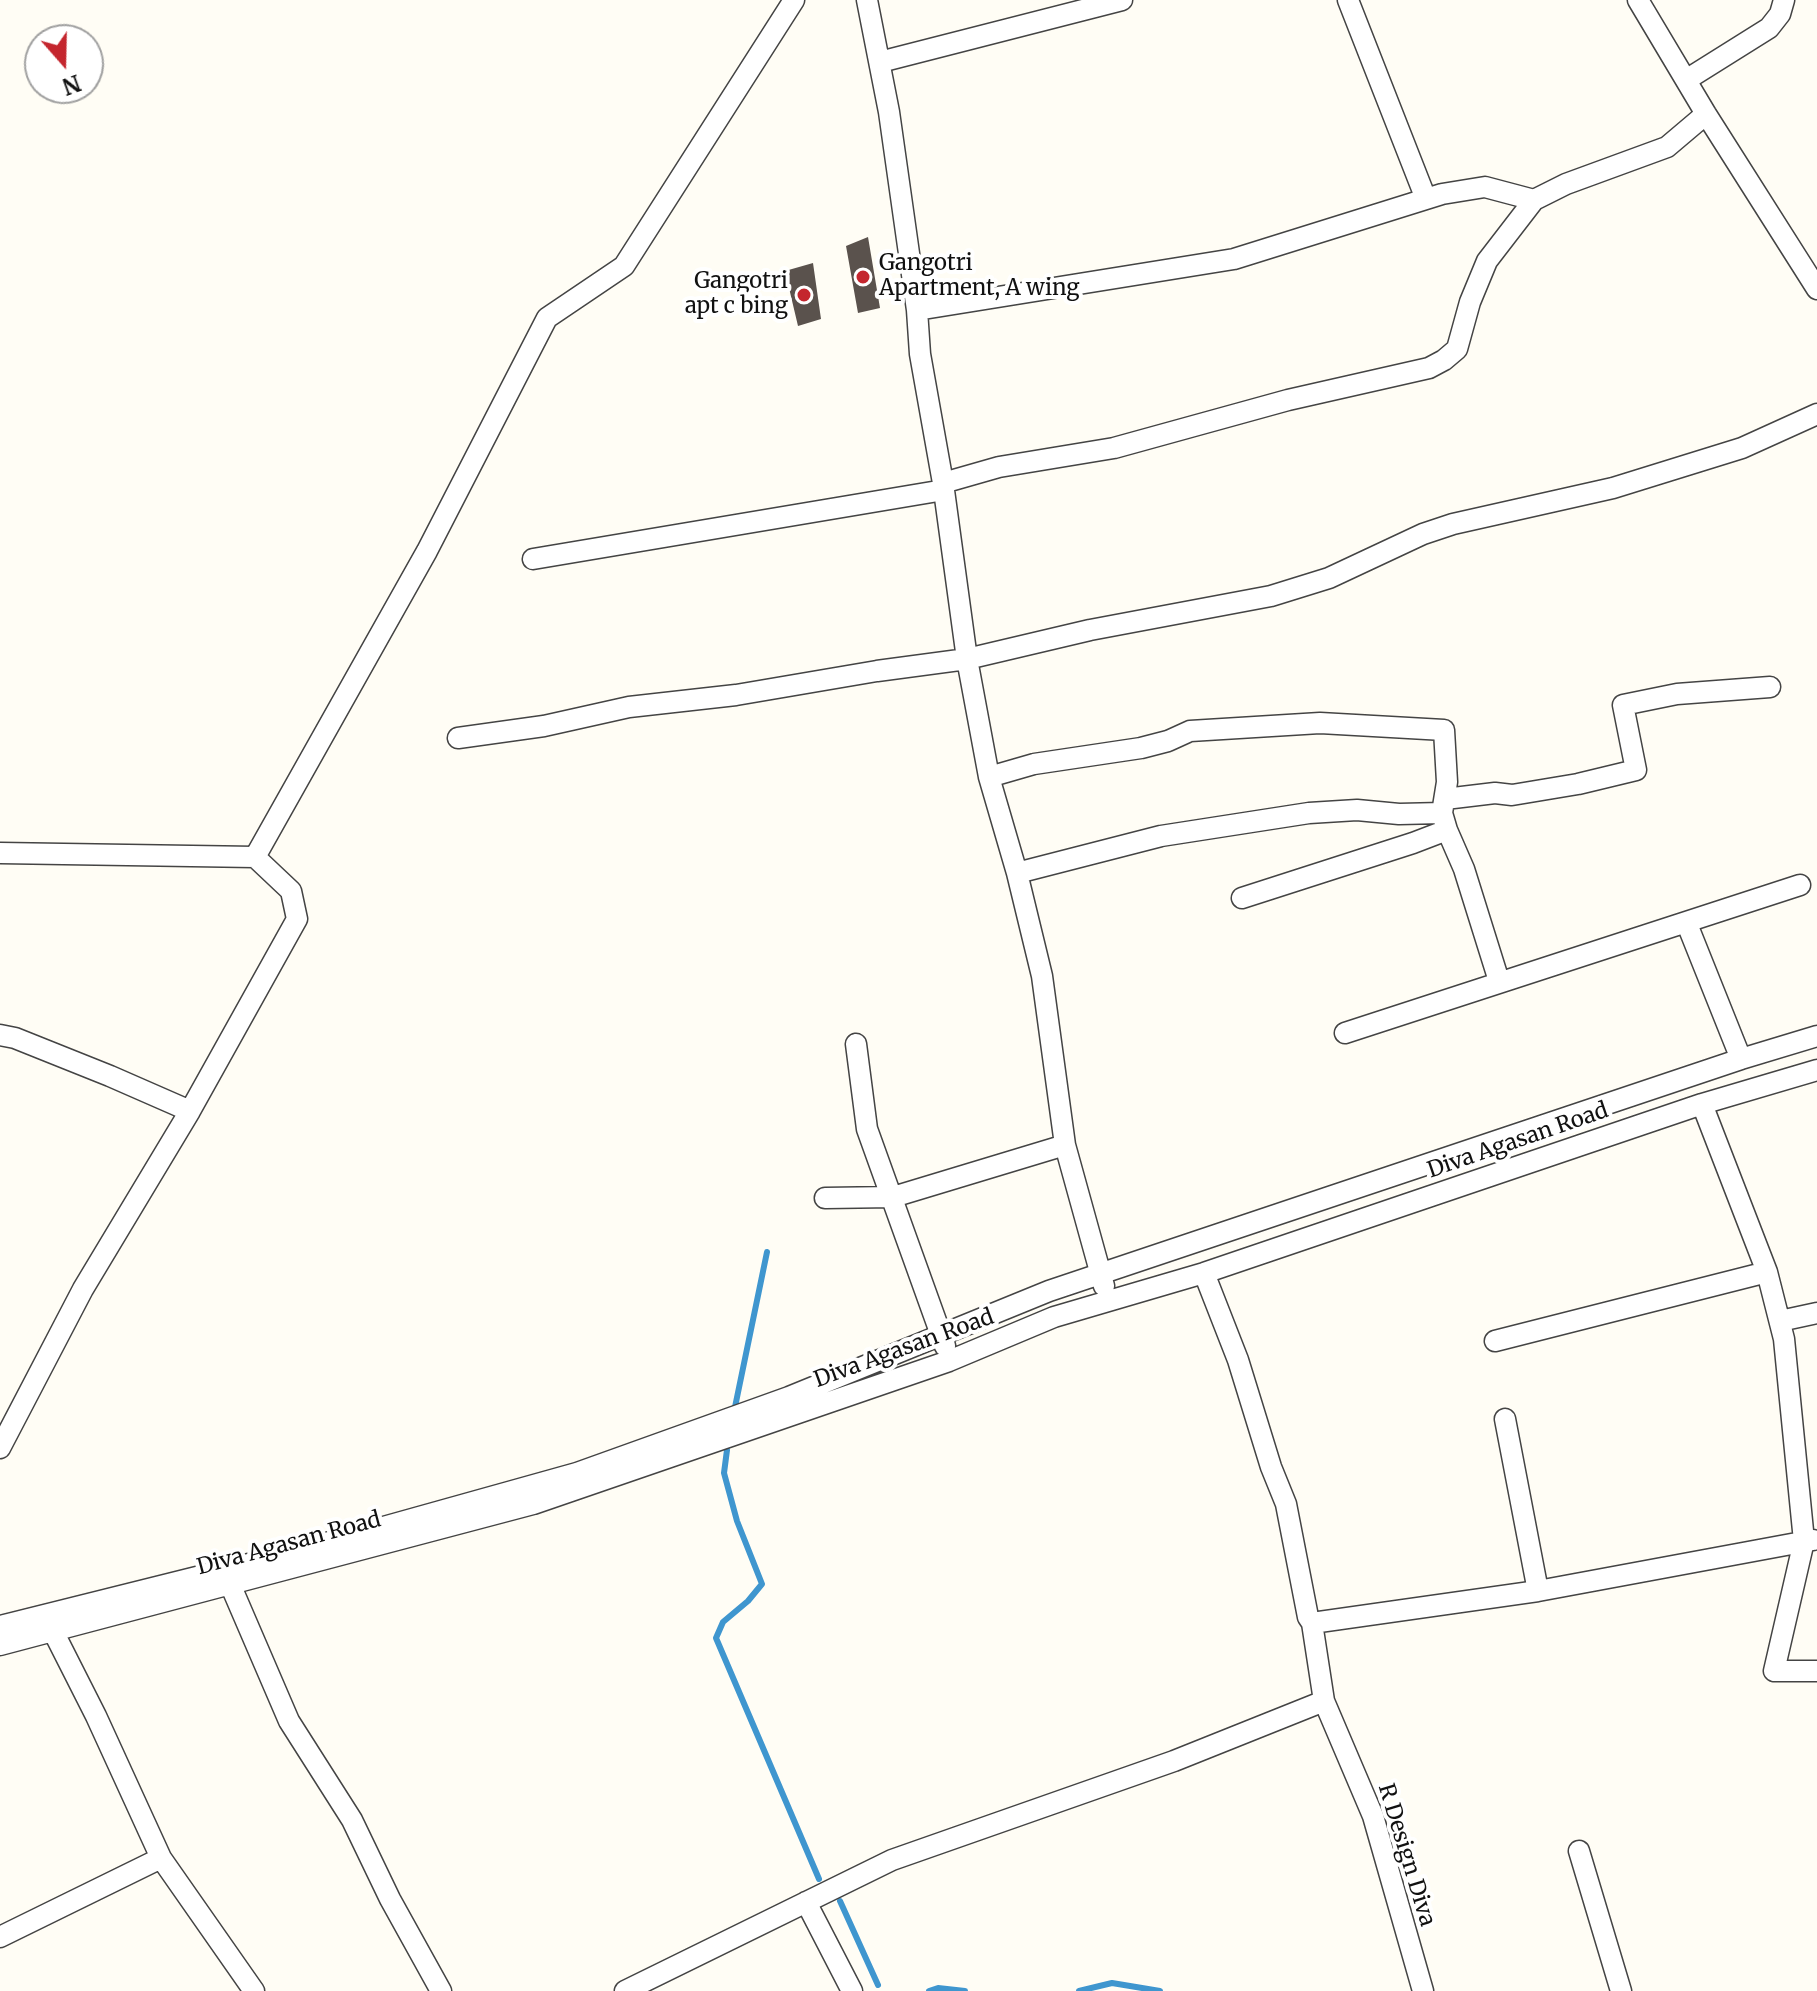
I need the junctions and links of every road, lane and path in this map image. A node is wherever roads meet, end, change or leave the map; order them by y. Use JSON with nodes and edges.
{"nodes":[{"id":1,"x":794,"y":0,"type":"edge"},
{"id":2,"x":867,"y":0,"type":"edge"},
{"id":3,"x":1122,"y":0,"type":"edge"},
{"id":4,"x":1348,"y":0,"type":"edge"},
{"id":5,"x":1638,"y":0,"type":"edge"},
{"id":6,"x":1784,"y":0,"type":"edge"},
{"id":7,"x":880,"y":62,"type":"junction"},
{"id":8,"x":1686,"y":80,"type":"junction"},
{"id":9,"x":1706,"y":114,"type":"junction"},
{"id":10,"x":1426,"y":199,"type":"junction"},
{"id":11,"x":1534,"y":200,"type":"junction"},
{"id":12,"x":1817,"y":289,"type":"edge"},
{"id":13,"x":917,"y":310,"type":"junction"},
{"id":14,"x":1817,"y":414,"type":"edge"},
{"id":15,"x":944,"y":487,"type":"junction"},
{"id":16,"x":533,"y":559,"type":"dead end"},
{"id":17,"x":967,"y":659,"type":"junction"},
{"id":18,"x":1770,"y":687,"type":"dead end"},
{"id":19,"x":458,"y":738,"type":"dead end"},
{"id":20,"x":989,"y":777,"type":"junction"},
{"id":21,"x":1445,"y":814,"type":"junction"},
{"id":22,"x":0,"y":853,"type":"edge"},
{"id":23,"x":255,"y":857,"type":"junction"},
{"id":24,"x":1017,"y":873,"type":"junction"},
{"id":25,"x":1800,"y":885,"type":"dead end"},
{"id":26,"x":1242,"y":898,"type":"dead end"},
{"id":27,"x":1687,"y":924,"type":"junction"},
{"id":28,"x":1499,"y":981,"type":"junction"},
{"id":29,"x":1345,"y":1033,"type":"dead end"},
{"id":30,"x":0,"y":1035,"type":"edge"},
{"id":31,"x":1817,"y":1036,"type":"edge"},
{"id":32,"x":856,"y":1044,"type":"dead end"},
{"id":33,"x":1741,"y":1059,"type":"junction"},
{"id":34,"x":1817,"y":1070,"type":"edge"},
{"id":35,"x":1702,"y":1104,"type":"junction"},
{"id":36,"x":190,"y":1111,"type":"junction"},
{"id":37,"x":1065,"y":1145,"type":"junction"},
{"id":38,"x":893,"y":1197,"type":"junction"},
{"id":39,"x":825,"y":1198,"type":"dead end"},
{"id":40,"x":1767,"y":1272,"type":"junction"},
{"id":41,"x":1100,"y":1273,"type":"junction"},
{"id":42,"x":1204,"y":1273,"type":"junction"},
{"id":43,"x":1108,"y":1302,"type":"junction"},
{"id":44,"x":1817,"y":1313,"type":"edge"},
{"id":45,"x":1780,"y":1321,"type":"junction"},
{"id":46,"x":942,"y":1333,"type":"junction"},
{"id":47,"x":1495,"y":1341,"type":"dead end"},
{"id":48,"x":949,"y":1361,"type":"junction"},
{"id":49,"x":1505,"y":1419,"type":"dead end"},
{"id":50,"x":0,"y":1448,"type":"edge"},
{"id":51,"x":1811,"y":1541,"type":"edge"},
{"id":52,"x":230,"y":1584,"type":"junction"},
{"id":53,"x":1538,"y":1591,"type":"junction"},
{"id":54,"x":1312,"y":1623,"type":"junction"},
{"id":55,"x":0,"y":1626,"type":"edge"},
{"id":56,"x":53,"y":1631,"type":"junction"},
{"id":57,"x":0,"y":1645,"type":"edge"},
{"id":58,"x":1817,"y":1671,"type":"edge"},
{"id":59,"x":1324,"y":1701,"type":"junction"},
{"id":60,"x":1579,"y":1851,"type":"dead end"},
{"id":61,"x":161,"y":1858,"type":"junction"},
{"id":62,"x":806,"y":1902,"type":"junction"},
{"id":63,"x":0,"y":1937,"type":"edge"},
{"id":64,"x":254,"y":1991,"type":"edge"},
{"id":65,"x":441,"y":1991,"type":"edge"},
{"id":66,"x":625,"y":1991,"type":"edge"},
{"id":67,"x":852,"y":1991,"type":"edge"},
{"id":68,"x":1423,"y":1991,"type":"edge"},
{"id":69,"x":1621,"y":1991,"type":"edge"}],
"edges":[{"from":1,"to":23,"type":"street"},
{"from":2,"to":7,"type":"street"},
{"from":3,"to":7,"type":"street"},
{"from":4,"to":10,"type":"street"},
{"from":5,"to":8,"type":"street"},
{"from":6,"to":8,"type":"street"},
{"from":7,"to":13,"type":"street"},
{"from":8,"to":9,"type":"street"},
{"from":9,"to":11,"type":"street"},
{"from":9,"to":12,"type":"street"},
{"from":10,"to":11,"type":"street"},
{"from":10,"to":13,"type":"street"},
{"from":11,"to":15,"type":"street"},
{"from":13,"to":15,"type":"street"},
{"from":14,"to":17,"type":"street"},
{"from":15,"to":16,"type":"street"},
{"from":15,"to":17,"type":"street"},
{"from":17,"to":19,"type":"street"},
{"from":17,"to":20,"type":"street"},
{"from":18,"to":21,"type":"street"},
{"from":20,"to":21,"type":"street"},
{"from":20,"to":24,"type":"street"},
{"from":21,"to":24,"type":"street"},
{"from":21,"to":26,"type":"street"},
{"from":21,"to":28,"type":"street"},
{"from":22,"to":23,"type":"street"},
{"from":23,"to":36,"type":"street"},
{"from":24,"to":37,"type":"street"},
{"from":25,"to":27,"type":"street"},
{"from":27,"to":28,"type":"street"},
{"from":27,"to":33,"type":"street"},
{"from":28,"to":29,"type":"street"},
{"from":30,"to":36,"type":"street"},
{"from":31,"to":33,"type":"street"},
{"from":32,"to":38,"type":"street"},
{"from":33,"to":41,"type":"street"},
{"from":34,"to":35,"type":"street","name":"Diva Agasan Road"},
{"from":35,"to":40,"type":"street"},
{"from":35,"to":42,"type":"street","name":"Diva Agasan Road"},
{"from":36,"to":50,"type":"street"},
{"from":37,"to":38,"type":"street"},
{"from":37,"to":41,"type":"street"},
{"from":38,"to":39,"type":"street"},
{"from":38,"to":46,"type":"street"},
{"from":40,"to":45,"type":"street"},
{"from":40,"to":47,"type":"street"},
{"from":41,"to":43,"type":"street"},
{"from":41,"to":46,"type":"street"},
{"from":42,"to":43,"type":"street","name":"Diva Agasan Road"},
{"from":42,"to":54,"type":"street","name":"R Design Diva"},
{"from":43,"to":48,"type":"street","name":"Diva Agasan Road"},
{"from":44,"to":45,"type":"street"},
{"from":45,"to":51,"type":"street"},
{"from":46,"to":48,"type":"street"},
{"from":46,"to":55,"type":"street"},
{"from":48,"to":52,"type":"street","name":"Diva Agasan Road"},
{"from":49,"to":53,"type":"street"},
{"from":51,"to":53,"type":"street"},
{"from":51,"to":58,"type":"street"},
{"from":52,"to":56,"type":"street","name":"Diva Agasan Road"},
{"from":52,"to":65,"type":"street"},
{"from":53,"to":54,"type":"street"},
{"from":54,"to":59,"type":"street","name":"R Design Diva"},
{"from":56,"to":57,"type":"street","name":"Diva Agasan Road"},
{"from":56,"to":61,"type":"street"},
{"from":59,"to":62,"type":"street"},
{"from":59,"to":68,"type":"street","name":"R Design Diva"},
{"from":60,"to":69,"type":"street"},
{"from":61,"to":63,"type":"street"},
{"from":61,"to":64,"type":"street"},
{"from":62,"to":66,"type":"street"},
{"from":62,"to":67,"type":"street"}]}
